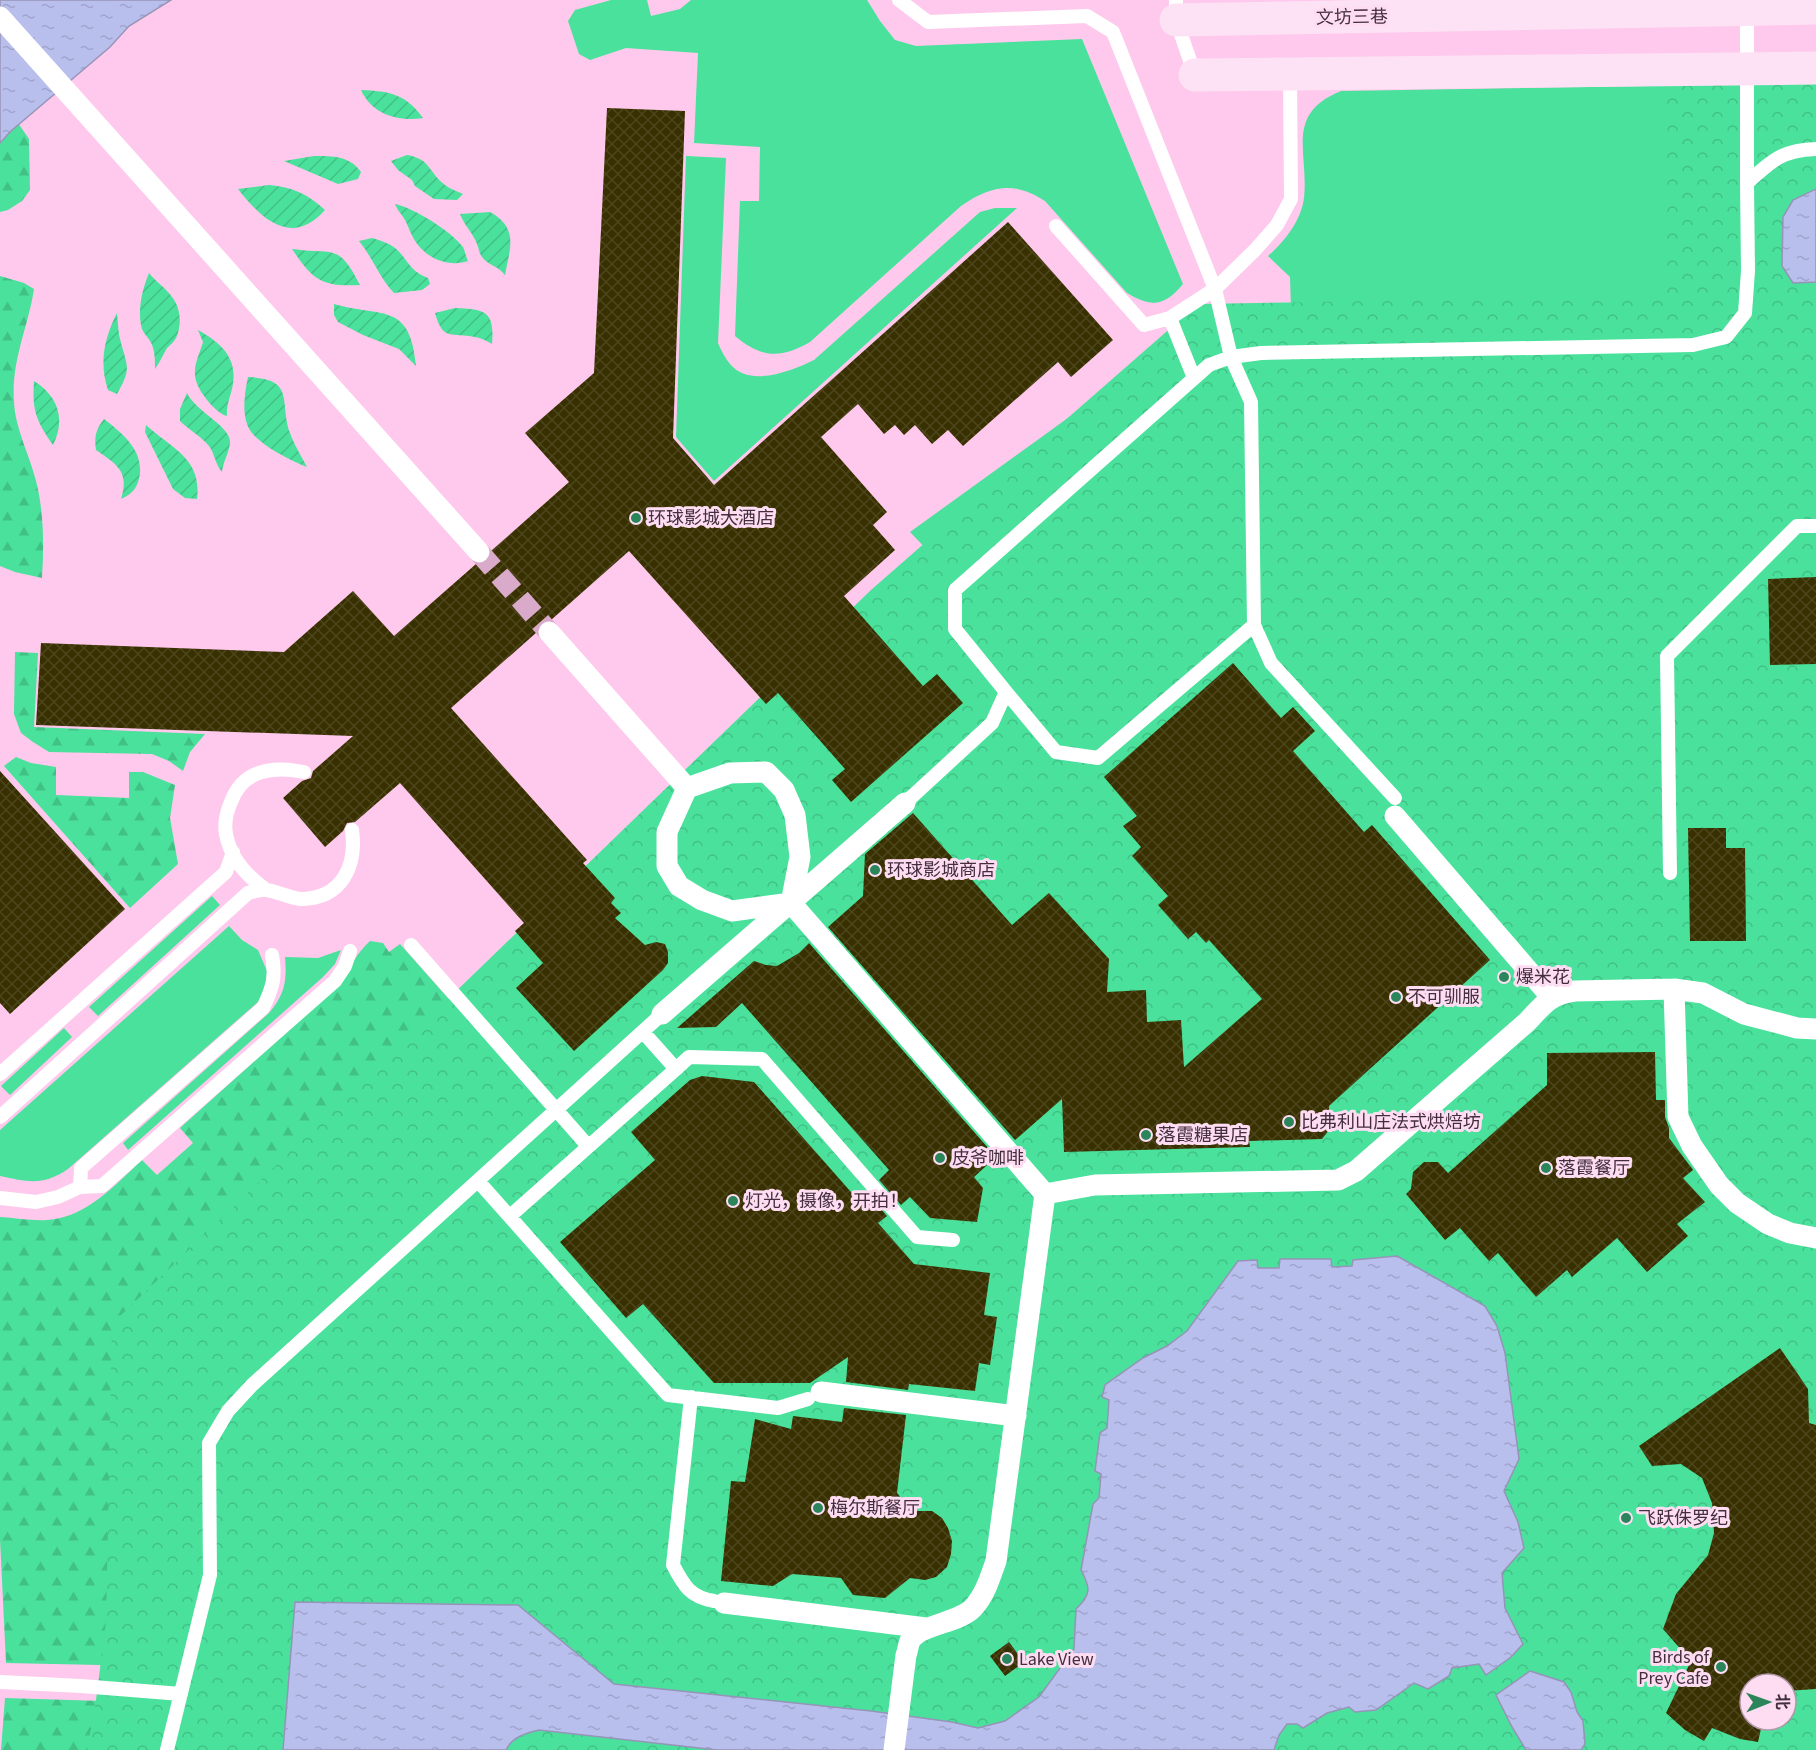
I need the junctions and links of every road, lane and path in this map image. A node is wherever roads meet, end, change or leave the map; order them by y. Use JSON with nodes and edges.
{"nodes":[{"id":1,"x":899,"y":0,"type":"edge"},
{"id":2,"x":1747,"y":5,"type":"edge"},
{"id":3,"x":1816,"y":8,"type":"edge"},
{"id":4,"x":1290,"y":9,"type":"edge"},
{"id":5,"x":1176,"y":10,"type":"edge"},
{"id":6,"x":0,"y":17,"type":"edge"},
{"id":7,"x":1816,"y":68,"type":"edge"},
{"id":8,"x":1748,"y":69,"type":"junction"},
{"id":9,"x":1290,"y":74,"type":"junction"},
{"id":10,"x":1195,"y":75,"type":"joint"},
{"id":11,"x":1816,"y":149,"type":"edge"},
{"id":12,"x":1747,"y":183,"type":"junction"},
{"id":13,"x":1056,"y":226,"type":"dead end"},
{"id":14,"x":1215,"y":289,"type":"junction"},
{"id":15,"x":1170,"y":318,"type":"junction"},
{"id":16,"x":1231,"y":357,"type":"junction"},
{"id":17,"x":1194,"y":378,"type":"junction"},
{"id":18,"x":1816,"y":526,"type":"edge"},
{"id":19,"x":479,"y":552,"type":"tunnel mouth"},
{"id":20,"x":1254,"y":625,"type":"junction"},
{"id":21,"x":549,"y":632,"type":"tunnel mouth"},
{"id":22,"x":1006,"y":692,"type":"junction"},
{"id":23,"x":304,"y":772,"type":"dead end"},
{"id":24,"x":687,"y":788,"type":"junction"},
{"id":25,"x":905,"y":802,"type":"joint"},
{"id":26,"x":1395,"y":807,"type":"joint"},
{"id":27,"x":352,"y":830,"type":"dead end"},
{"id":28,"x":233,"y":852,"type":"junction"},
{"id":29,"x":1670,"y":873,"type":"dead end"},
{"id":30,"x":265,"y":889,"type":"junction"},
{"id":31,"x":791,"y":903,"type":"junction"},
{"id":32,"x":411,"y":945,"type":"dead end"},
{"id":33,"x":351,"y":951,"type":"dead end"},
{"id":34,"x":272,"y":955,"type":"dead end"},
{"id":35,"x":1674,"y":989,"type":"junction"},
{"id":36,"x":1552,"y":998,"type":"junction"},
{"id":37,"x":663,"y":1014,"type":"joint"},
{"id":38,"x":1816,"y":1029,"type":"edge"},
{"id":39,"x":643,"y":1032,"type":"junction"},
{"id":40,"x":675,"y":1069,"type":"junction"},
{"id":41,"x":0,"y":1074,"type":"edge"},
{"id":42,"x":556,"y":1110,"type":"junction"},
{"id":43,"x":0,"y":1117,"type":"edge"},
{"id":44,"x":588,"y":1146,"type":"junction"},
{"id":45,"x":478,"y":1181,"type":"junction"},
{"id":46,"x":80,"y":1187,"type":"junction"},
{"id":47,"x":1045,"y":1194,"type":"junction"},
{"id":48,"x":0,"y":1198,"type":"edge"},
{"id":49,"x":510,"y":1216,"type":"junction"},
{"id":50,"x":1816,"y":1238,"type":"edge"},
{"id":51,"x":953,"y":1240,"type":"dead end"},
{"id":52,"x":815,"y":1395,"type":"joint"},
{"id":53,"x":691,"y":1397,"type":"junction"},
{"id":54,"x":1016,"y":1416,"type":"junction"},
{"id":55,"x":719,"y":1602,"type":"joint"},
{"id":56,"x":927,"y":1628,"type":"junction"},
{"id":57,"x":0,"y":1682,"type":"edge"},
{"id":58,"x":181,"y":1694,"type":"junction"},
{"id":59,"x":167,"y":1750,"type":"edge"},
{"id":60,"x":894,"y":1750,"type":"edge"}],
"edges":[{"from":1,"to":14,"type":"lane"},
{"from":2,"to":3,"type":"main road","name":"文坊三巷"},
{"from":2,"to":4,"type":"main road","name":"文坊三巷"},
{"from":2,"to":8,"type":"lane"},
{"from":4,"to":5,"type":"main road","name":"文坊三巷"},
{"from":5,"to":10,"type":"lane"},
{"from":6,"to":19,"type":"street"},
{"from":7,"to":8,"type":"main road"},
{"from":8,"to":9,"type":"main road"},
{"from":8,"to":12,"type":"lane"},
{"from":9,"to":10,"type":"main road"},
{"from":9,"to":14,"type":"lane"},
{"from":11,"to":12,"type":"lane"},
{"from":12,"to":16,"type":"lane"},
{"from":13,"to":15,"type":"lane"},
{"from":14,"to":15,"type":"lane"},
{"from":14,"to":16,"type":"lane"},
{"from":15,"to":17,"type":"lane"},
{"from":16,"to":17,"type":"lane"},
{"from":16,"to":20,"type":"lane"},
{"from":17,"to":22,"type":"lane"},
{"from":18,"to":29,"type":"lane"},
{"from":20,"to":22,"type":"lane"},
{"from":20,"to":26,"type":"lane"},
{"from":21,"to":24,"type":"street"},
{"from":22,"to":25,"type":"lane"},
{"from":23,"to":28,"type":"lane"},
{"from":24,"to":31,"type":"street"},
{"from":24,"to":31,"type":"street"},
{"from":25,"to":31,"type":"street"},
{"from":26,"to":36,"type":"street"},
{"from":27,"to":30,"type":"lane"},
{"from":28,"to":30,"type":"lane"},
{"from":28,"to":41,"type":"lane"},
{"from":30,"to":43,"type":"lane"},
{"from":31,"to":37,"type":"street"},
{"from":31,"to":47,"type":"street"},
{"from":32,"to":42,"type":"lane"},
{"from":33,"to":46,"type":"lane"},
{"from":34,"to":46,"type":"lane"},
{"from":35,"to":36,"type":"street"},
{"from":35,"to":38,"type":"street"},
{"from":35,"to":50,"type":"street"},
{"from":36,"to":47,"type":"street"},
{"from":37,"to":39,"type":"lane"},
{"from":39,"to":40,"type":"lane"},
{"from":39,"to":42,"type":"lane"},
{"from":40,"to":44,"type":"lane"},
{"from":40,"to":51,"type":"lane"},
{"from":42,"to":44,"type":"lane"},
{"from":42,"to":45,"type":"lane"},
{"from":44,"to":49,"type":"lane"},
{"from":45,"to":49,"type":"lane"},
{"from":45,"to":58,"type":"lane"},
{"from":46,"to":48,"type":"lane"},
{"from":47,"to":54,"type":"street"},
{"from":49,"to":53,"type":"lane"},
{"from":52,"to":53,"type":"lane"},
{"from":52,"to":54,"type":"street"},
{"from":53,"to":55,"type":"lane"},
{"from":54,"to":56,"type":"street"},
{"from":55,"to":56,"type":"street"},
{"from":56,"to":60,"type":"street"},
{"from":57,"to":58,"type":"lane"},
{"from":58,"to":59,"type":"lane"}]}
